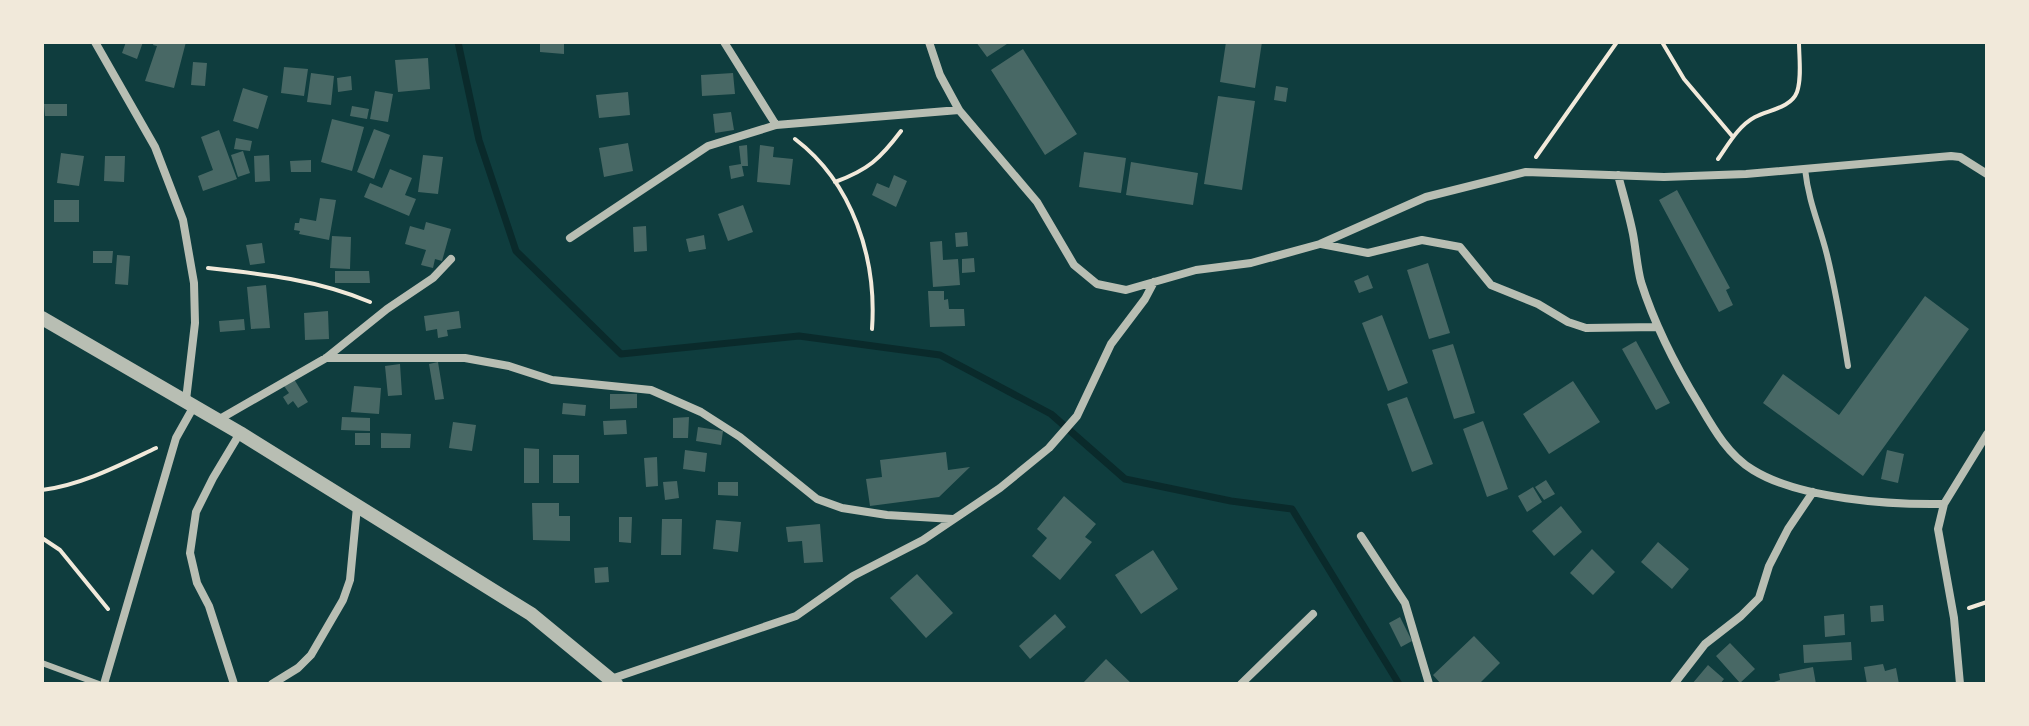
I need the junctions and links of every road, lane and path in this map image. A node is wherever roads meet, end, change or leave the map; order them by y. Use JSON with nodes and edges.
{"nodes":[{"id":1,"x":95,"y":42,"type":"edge"},
{"id":2,"x":724,"y":42,"type":"edge"},
{"id":3,"x":929,"y":42,"type":"edge"},
{"id":4,"x":1617,"y":42,"type":"edge"},
{"id":5,"x":1662,"y":42,"type":"edge"},
{"id":6,"x":1799,"y":42,"type":"edge"},
{"id":7,"x":959,"y":110,"type":"junction"},
{"id":8,"x":913,"y":113,"type":"junction"},
{"id":9,"x":776,"y":125,"type":"junction"},
{"id":10,"x":1733,"y":137,"type":"junction"},
{"id":11,"x":1805,"y":169,"type":"junction"},
{"id":12,"x":1526,"y":172,"type":"junction"},
{"id":13,"x":1987,"y":174,"type":"edge"},
{"id":14,"x":1618,"y":175,"type":"junction"},
{"id":15,"x":1707,"y":175,"type":"junction"},
{"id":16,"x":835,"y":182,"type":"junction"},
{"id":17,"x":570,"y":238,"type":"dead end"},
{"id":18,"x":1320,"y":244,"type":"junction"},
{"id":19,"x":451,"y":259,"type":"dead end"},
{"id":20,"x":189,"y":265,"type":"junction"},
{"id":21,"x":1154,"y":282,"type":"junction"},
{"id":22,"x":387,"y":309,"type":"junction"},
{"id":23,"x":42,"y":318,"type":"edge"},
{"id":24,"x":1658,"y":327,"type":"junction"},
{"id":25,"x":872,"y":329,"type":"dead end"},
{"id":26,"x":326,"y":358,"type":"junction"},
{"id":27,"x":1848,"y":366,"type":"dead end"},
{"id":28,"x":190,"y":403,"type":"junction"},
{"id":29,"x":218,"y":420,"type":"junction"},
{"id":30,"x":240,"y":433,"type":"junction"},
{"id":31,"x":1987,"y":434,"type":"edge"},
{"id":32,"x":176,"y":438,"type":"junction"},
{"id":33,"x":42,"y":490,"type":"edge"},
{"id":34,"x":1813,"y":492,"type":"junction"},
{"id":35,"x":1944,"y":504,"type":"junction"},
{"id":36,"x":357,"y":507,"type":"junction"},
{"id":37,"x":953,"y":519,"type":"junction"},
{"id":38,"x":1361,"y":536,"type":"dead end"},
{"id":39,"x":42,"y":538,"type":"edge"},
{"id":40,"x":1313,"y":614,"type":"dead end"},
{"id":41,"x":121,"y":628,"type":"junction"},
{"id":42,"x":42,"y":663,"type":"edge"},
{"id":43,"x":614,"y":681,"type":"edge"},
{"id":44,"x":102,"y":684,"type":"edge"},
{"id":45,"x":234,"y":684,"type":"edge"},
{"id":46,"x":272,"y":684,"type":"edge"},
{"id":47,"x":1241,"y":684,"type":"edge"},
{"id":48,"x":1429,"y":684,"type":"edge"},
{"id":49,"x":1674,"y":684,"type":"edge"},
{"id":50,"x":1960,"y":684,"type":"edge"}],
"edges":[{"from":1,"to":20,"type":"street"},
{"from":2,"to":9,"type":"street"},
{"from":3,"to":7,"type":"street"},
{"from":4,"to":12,"type":"path"},
{"from":5,"to":10,"type":"path"},
{"from":6,"to":10,"type":"path"},
{"from":7,"to":8,"type":"street"},
{"from":7,"to":21,"type":"street"},
{"from":8,"to":9,"type":"street"},
{"from":8,"to":16,"type":"path"},
{"from":9,"to":16,"type":"path"},
{"from":9,"to":17,"type":"street"},
{"from":10,"to":15,"type":"path"},
{"from":11,"to":13,"type":"street"},
{"from":11,"to":15,"type":"street"},
{"from":11,"to":27,"type":"lane"},
{"from":12,"to":14,"type":"street"},
{"from":12,"to":18,"type":"street"},
{"from":14,"to":15,"type":"street"},
{"from":14,"to":24,"type":"street"},
{"from":16,"to":25,"type":"path"},
{"from":18,"to":21,"type":"street"},
{"from":18,"to":24,"type":"street"},
{"from":19,"to":22,"type":"street"},
{"from":20,"to":22,"type":"path"},
{"from":20,"to":28,"type":"street"},
{"from":21,"to":37,"type":"street"},
{"from":22,"to":26,"type":"street"},
{"from":23,"to":28,"type":"street"},
{"from":24,"to":34,"type":"street"},
{"from":26,"to":29,"type":"street"},
{"from":26,"to":37,"type":"street"},
{"from":28,"to":29,"type":"street"},
{"from":28,"to":32,"type":"street"},
{"from":29,"to":30,"type":"street"},
{"from":30,"to":36,"type":"street"},
{"from":30,"to":45,"type":"street"},
{"from":31,"to":35,"type":"street"},
{"from":32,"to":33,"type":"path"},
{"from":32,"to":41,"type":"street"},
{"from":34,"to":35,"type":"street"},
{"from":34,"to":49,"type":"street"},
{"from":35,"to":50,"type":"street"},
{"from":36,"to":43,"type":"street"},
{"from":36,"to":46,"type":"street"},
{"from":37,"to":43,"type":"street"},
{"from":38,"to":48,"type":"street"},
{"from":39,"to":41,"type":"path"},
{"from":40,"to":47,"type":"street"},
{"from":41,"to":44,"type":"street"},
{"from":42,"to":44,"type":"lane"}]}
